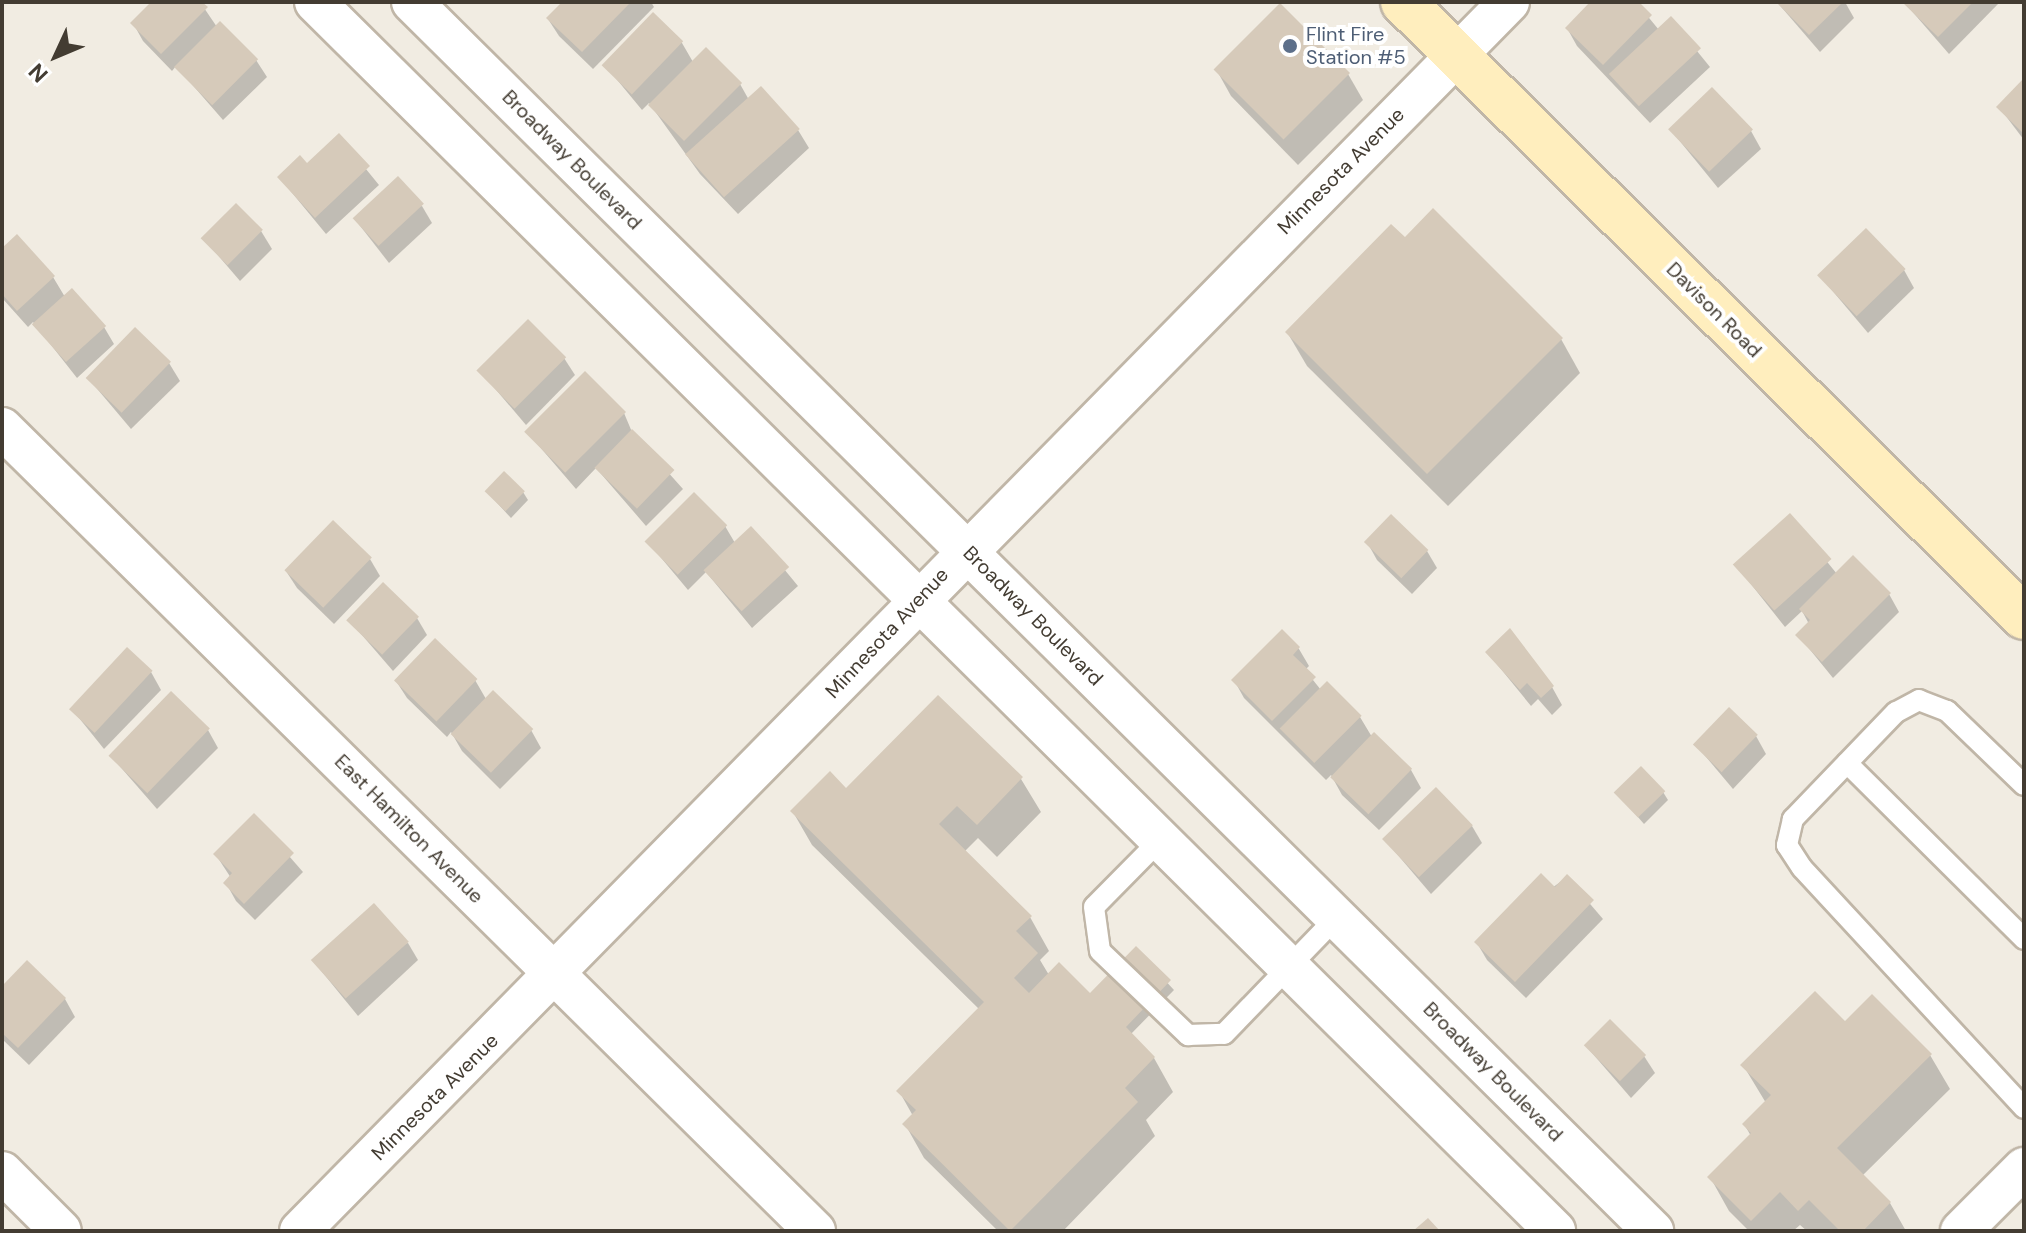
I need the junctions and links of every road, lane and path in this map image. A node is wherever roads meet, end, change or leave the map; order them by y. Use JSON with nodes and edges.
{"nodes":[{"id":1,"x":315,"y":2,"type":"edge"},
{"id":2,"x":412,"y":2,"type":"edge"},
{"id":3,"x":1403,"y":2,"type":"edge"},
{"id":4,"x":1509,"y":2,"type":"edge"},
{"id":5,"x":1456,"y":55,"type":"junction"},
{"id":6,"x":2,"y":428,"type":"edge"},
{"id":7,"x":966,"y":549,"type":"junction"},
{"id":8,"x":918,"y":598,"type":"junction"},
{"id":9,"x":2024,"y":617,"type":"edge"},
{"id":10,"x":1847,"y":763,"type":"junction"},
{"id":11,"x":2024,"y":785,"type":"edge"},
{"id":12,"x":1161,"y":839,"type":"junction"},
{"id":13,"x":1337,"y":917,"type":"junction"},
{"id":14,"x":2024,"y":939,"type":"edge"},
{"id":15,"x":1289,"y":966,"type":"junction"},
{"id":16,"x":557,"y":974,"type":"junction"},
{"id":17,"x":2024,"y":1108,"type":"edge"},
{"id":18,"x":2024,"y":1168,"type":"edge"},
{"id":19,"x":2,"y":1172,"type":"edge"},
{"id":20,"x":61,"y":1231,"type":"edge"},
{"id":21,"x":300,"y":1231,"type":"edge"},
{"id":22,"x":815,"y":1231,"type":"edge"},
{"id":23,"x":1555,"y":1231,"type":"edge"},
{"id":24,"x":1653,"y":1231,"type":"edge"},
{"id":25,"x":1961,"y":1231,"type":"edge"}],
"edges":[{"from":1,"to":8,"type":"street"},
{"from":2,"to":7,"type":"street","name":"Broadway Boulevard"},
{"from":3,"to":5,"type":"main road","name":"Davison Road"},
{"from":4,"to":5,"type":"street","name":"Minnesota Avenue"},
{"from":5,"to":7,"type":"street","name":"Minnesota Avenue"},
{"from":5,"to":9,"type":"main road","name":"Davison Road"},
{"from":6,"to":16,"type":"street","name":"East Hamilton Avenue"},
{"from":7,"to":8,"type":"street","name":"Minnesota Avenue"},
{"from":7,"to":13,"type":"street","name":"Broadway Boulevard"},
{"from":8,"to":12,"type":"street"},
{"from":8,"to":16,"type":"street","name":"Minnesota Avenue"},
{"from":10,"to":11,"type":"lane"},
{"from":10,"to":14,"type":"lane"},
{"from":10,"to":17,"type":"lane"},
{"from":12,"to":15,"type":"street"},
{"from":12,"to":15,"type":"lane"},
{"from":13,"to":15,"type":"lane"},
{"from":13,"to":24,"type":"street","name":"Broadway Boulevard"},
{"from":15,"to":23,"type":"street"},
{"from":16,"to":21,"type":"street","name":"Minnesota Avenue"},
{"from":16,"to":22,"type":"street","name":"East Hamilton Avenue"},
{"from":18,"to":25,"type":"street"},
{"from":19,"to":20,"type":"street"}]}
